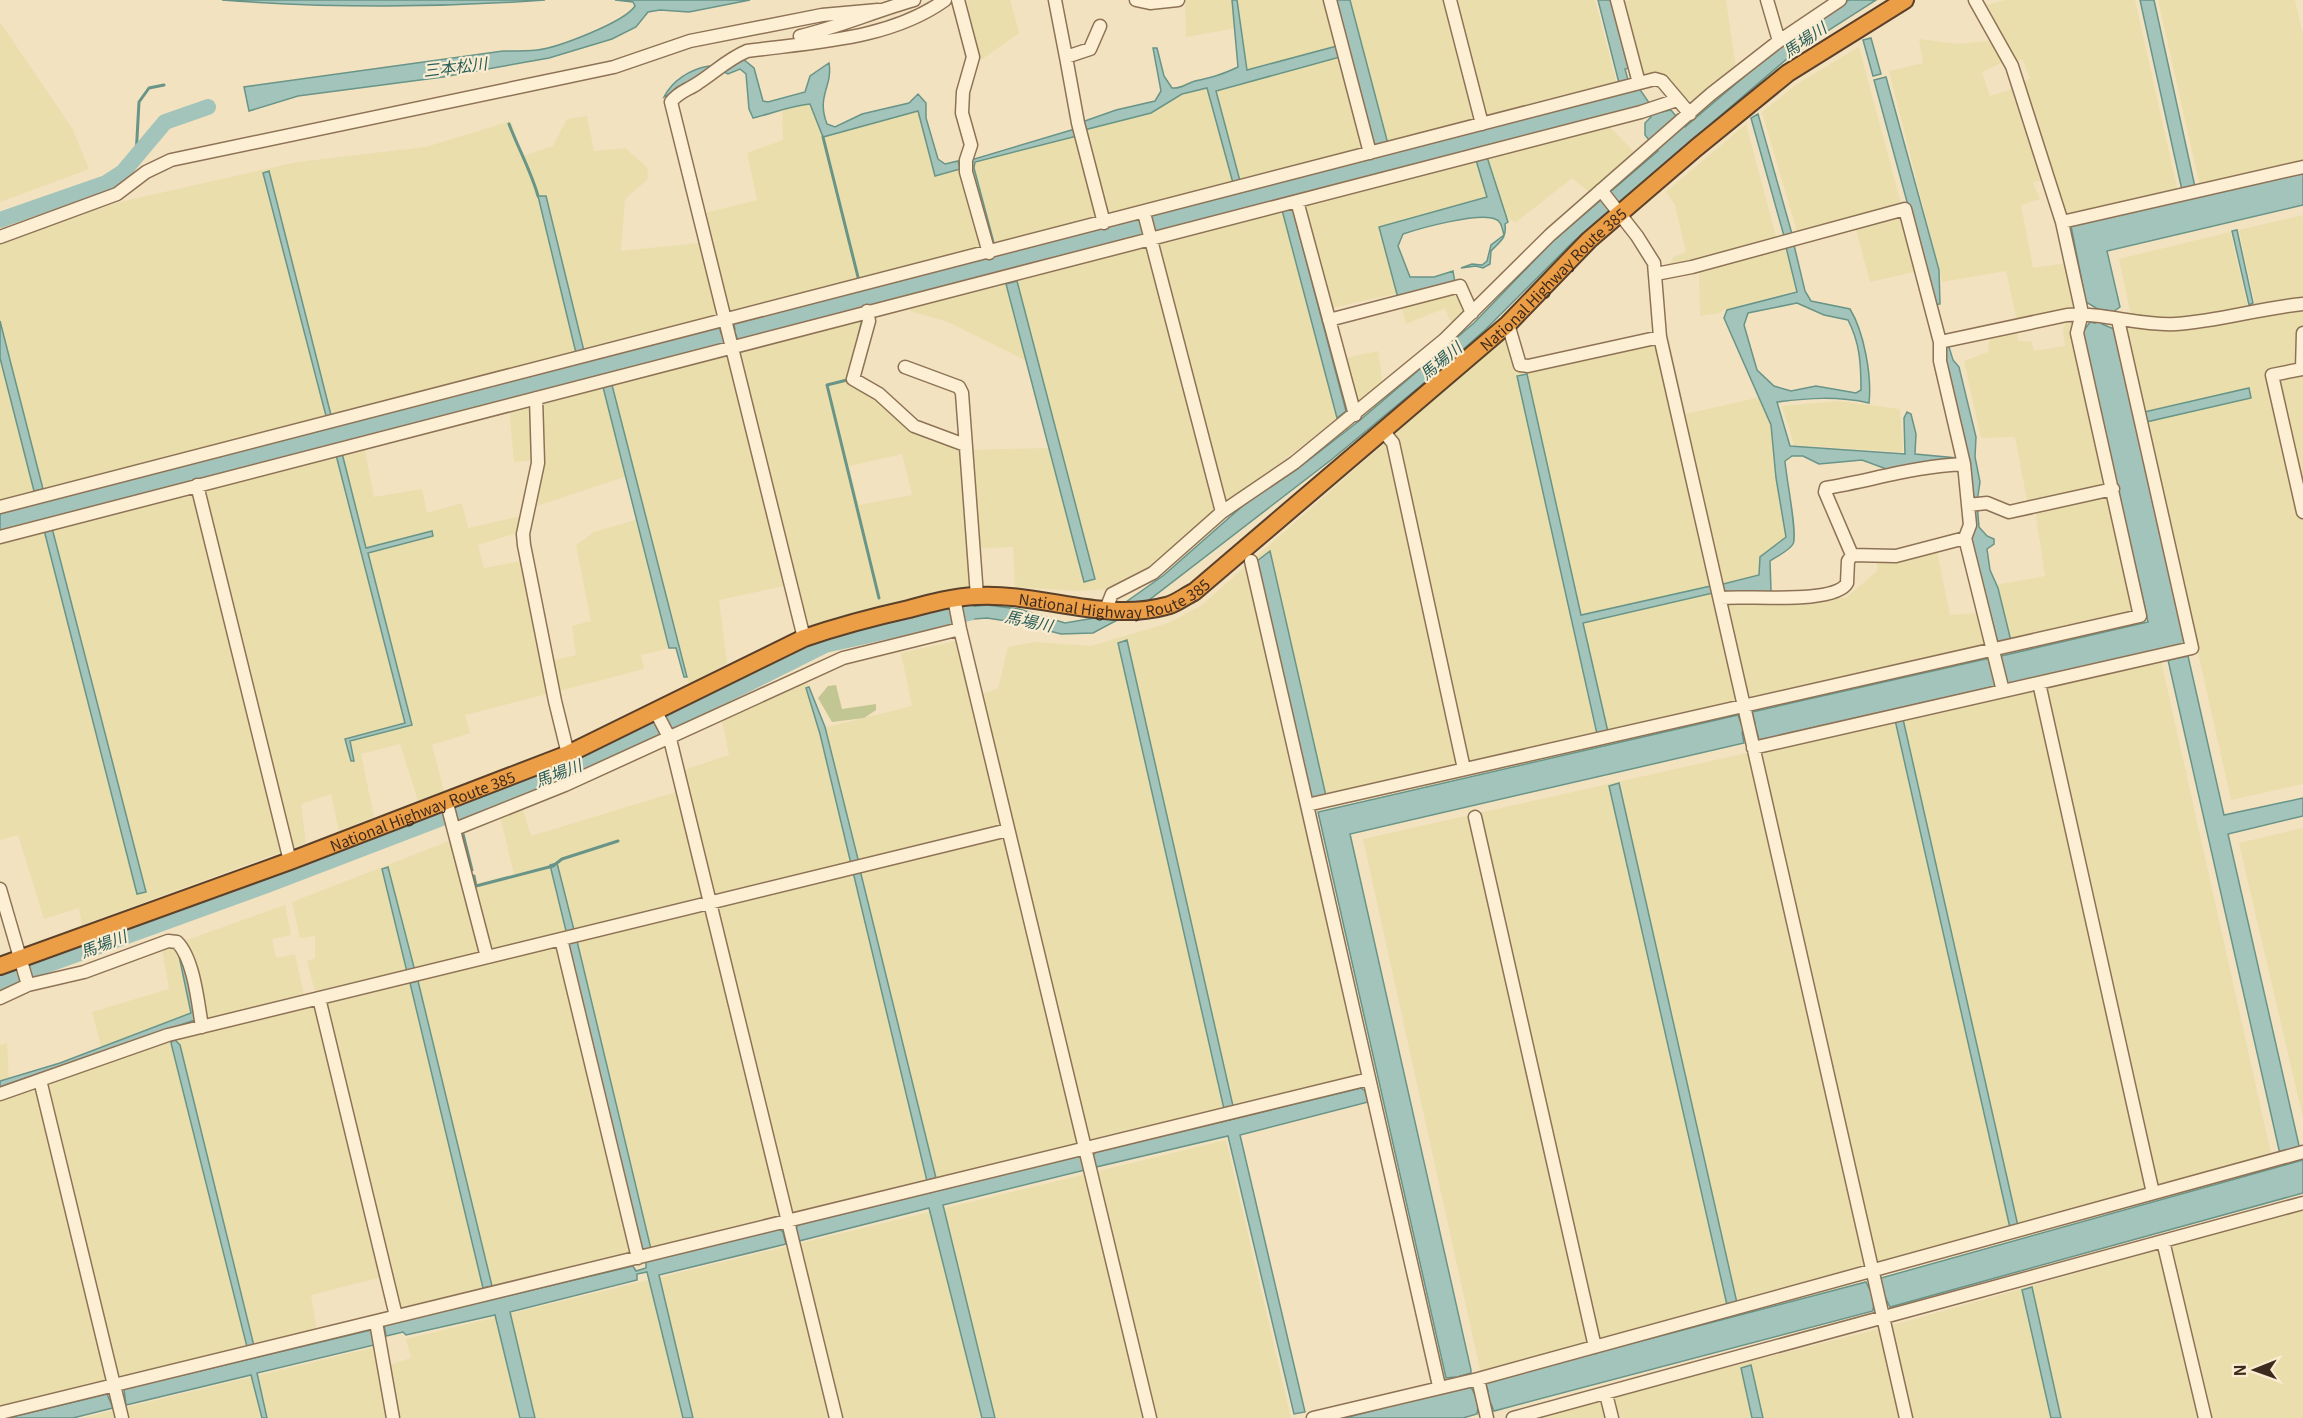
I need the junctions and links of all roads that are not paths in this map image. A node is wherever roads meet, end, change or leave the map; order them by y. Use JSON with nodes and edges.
{"nodes":[{"id":1,"x":914,"y":0,"type":"edge"},
{"id":2,"x":945,"y":0,"type":"edge"},
{"id":3,"x":958,"y":0,"type":"edge"},
{"id":4,"x":1054,"y":0,"type":"edge"},
{"id":5,"x":1137,"y":0,"type":"edge"},
{"id":6,"x":1178,"y":0,"type":"edge"},
{"id":7,"x":1330,"y":0,"type":"edge"},
{"id":8,"x":1450,"y":0,"type":"edge"},
{"id":9,"x":1617,"y":0,"type":"edge"},
{"id":10,"x":1767,"y":0,"type":"edge"},
{"id":11,"x":1840,"y":0,"type":"edge"},
{"id":12,"x":1905,"y":0,"type":"edge"},
{"id":13,"x":1975,"y":0,"type":"edge"},
{"id":14,"x":876,"y":4,"type":"edge"},
{"id":15,"x":1100,"y":26,"type":"dead end"},
{"id":16,"x":1779,"y":41,"type":"junction"},
{"id":17,"x":777,"y":47,"type":"junction"},
{"id":18,"x":1066,"y":57,"type":"junction"},
{"id":19,"x":1639,"y":83,"type":"junction"},
{"id":20,"x":1677,"y":100,"type":"junction"},
{"id":21,"x":1686,"y":117,"type":"junction"},
{"id":22,"x":1482,"y":124,"type":"junction"},
{"id":23,"x":1370,"y":153,"type":"junction"},
{"id":24,"x":2303,"y":167,"type":"edge"},
{"id":25,"x":1602,"y":191,"type":"junction"},
{"id":26,"x":1297,"y":201,"type":"junction"},
{"id":27,"x":1618,"y":211,"type":"junction"},
{"id":28,"x":2062,"y":222,"type":"junction"},
{"id":29,"x":1104,"y":223,"type":"junction"},
{"id":30,"x":1147,"y":226,"type":"junction"},
{"id":31,"x":0,"y":237,"type":"edge"},
{"id":32,"x":989,"y":253,"type":"junction"},
{"id":33,"x":1656,"y":274,"type":"junction"},
{"id":34,"x":2303,"y":304,"type":"edge"},
{"id":35,"x":867,"y":311,"type":"junction"},
{"id":36,"x":1473,"y":313,"type":"junction"},
{"id":37,"x":2082,"y":314,"type":"junction"},
{"id":38,"x":1329,"y":320,"type":"junction"},
{"id":39,"x":2118,"y":320,"type":"junction"},
{"id":40,"x":1508,"y":324,"type":"junction"},
{"id":41,"x":729,"y":333,"type":"junction"},
{"id":42,"x":2303,"y":333,"type":"edge"},
{"id":43,"x":1660,"y":337,"type":"junction"},
{"id":44,"x":1940,"y":342,"type":"junction"},
{"id":45,"x":905,"y":367,"type":"dead end"},
{"id":46,"x":536,"y":398,"type":"junction"},
{"id":47,"x":1355,"y":415,"type":"junction"},
{"id":48,"x":1384,"y":432,"type":"junction"},
{"id":49,"x":965,"y":446,"type":"junction"},
{"id":50,"x":1964,"y":464,"type":"junction"},
{"id":51,"x":197,"y":485,"type":"junction"},
{"id":52,"x":2113,"y":489,"type":"junction"},
{"id":53,"x":1974,"y":504,"type":"junction"},
{"id":54,"x":0,"y":507,"type":"edge"},
{"id":55,"x":1222,"y":512,"type":"junction"},
{"id":56,"x":2303,"y":512,"type":"edge"},
{"id":57,"x":0,"y":537,"type":"edge"},
{"id":58,"x":1965,"y":538,"type":"junction"},
{"id":59,"x":1852,"y":555,"type":"junction"},
{"id":60,"x":1251,"y":561,"type":"dead end"},
{"id":61,"x":977,"y":596,"type":"junction"},
{"id":62,"x":1720,"y":598,"type":"junction"},
{"id":63,"x":955,"y":601,"type":"junction"},
{"id":64,"x":1106,"y":609,"type":"junction"},
{"id":65,"x":959,"y":627,"type":"junction"},
{"id":66,"x":804,"y":638,"type":"junction"},
{"id":67,"x":1994,"y":651,"type":"junction"},
{"id":68,"x":2038,"y":683,"type":"junction"},
{"id":69,"x":2003,"y":691,"type":"junction"},
{"id":70,"x":1744,"y":706,"type":"junction"},
{"id":71,"x":658,"y":714,"type":"junction"},
{"id":72,"x":669,"y":737,"type":"junction"},
{"id":73,"x":1753,"y":748,"type":"junction"},
{"id":74,"x":568,"y":754,"type":"junction"},
{"id":75,"x":1464,"y":769,"type":"junction"},
{"id":76,"x":447,"y":803,"type":"junction"},
{"id":77,"x":1307,"y":805,"type":"junction"},
{"id":78,"x":1475,"y":817,"type":"dead end"},
{"id":79,"x":455,"y":827,"type":"junction"},
{"id":80,"x":1008,"y":830,"type":"junction"},
{"id":81,"x":290,"y":861,"type":"junction"},
{"id":82,"x":0,"y":889,"type":"edge"},
{"id":83,"x":710,"y":903,"type":"junction"},
{"id":84,"x":561,"y":939,"type":"junction"},
{"id":85,"x":487,"y":957,"type":"junction"},
{"id":86,"x":0,"y":966,"type":"edge"},
{"id":87,"x":24,"y":973,"type":"junction"},
{"id":88,"x":0,"y":998,"type":"edge"},
{"id":89,"x":319,"y":998,"type":"junction"},
{"id":90,"x":202,"y":1027,"type":"junction"},
{"id":91,"x":40,"y":1080,"type":"junction"},
{"id":92,"x":1371,"y":1088,"type":"junction"},
{"id":93,"x":0,"y":1094,"type":"edge"},
{"id":94,"x":1086,"y":1149,"type":"junction"},
{"id":95,"x":2303,"y":1152,"type":"edge"},
{"id":96,"x":2153,"y":1194,"type":"junction"},
{"id":97,"x":2303,"y":1203,"type":"edge"},
{"id":98,"x":788,"y":1221,"type":"junction"},
{"id":99,"x":2163,"y":1241,"type":"junction"},
{"id":100,"x":638,"y":1258,"type":"junction"},
{"id":101,"x":1874,"y":1279,"type":"junction"},
{"id":102,"x":396,"y":1316,"type":"junction"},
{"id":103,"x":1883,"y":1319,"type":"junction"},
{"id":104,"x":376,"y":1322,"type":"junction"},
{"id":105,"x":1595,"y":1347,"type":"junction"},
{"id":106,"x":1480,"y":1385,"type":"junction"},
{"id":107,"x":114,"y":1386,"type":"junction"},
{"id":108,"x":1439,"y":1386,"type":"junction"},
{"id":109,"x":1606,"y":1394,"type":"junction"},
{"id":110,"x":0,"y":1413,"type":"edge"},
{"id":111,"x":1486,"y":1413,"type":"edge"},
{"id":112,"x":122,"y":1418,"type":"edge"},
{"id":113,"x":393,"y":1418,"type":"edge"},
{"id":114,"x":836,"y":1418,"type":"edge"},
{"id":115,"x":1150,"y":1418,"type":"edge"},
{"id":116,"x":1313,"y":1418,"type":"edge"},
{"id":117,"x":1514,"y":1418,"type":"edge"},
{"id":118,"x":1611,"y":1418,"type":"edge"},
{"id":119,"x":1905,"y":1418,"type":"edge"},
{"id":120,"x":2205,"y":1418,"type":"edge"}],
"edges":[{"from":1,"to":14,"type":"street"},
{"from":2,"to":17,"type":"street"},
{"from":3,"to":32,"type":"street"},
{"from":4,"to":18,"type":"street"},
{"from":5,"to":6,"type":"street"},
{"from":7,"to":23,"type":"street"},
{"from":8,"to":22,"type":"street"},
{"from":9,"to":19,"type":"street"},
{"from":10,"to":16,"type":"street"},
{"from":11,"to":16,"type":"street"},
{"from":12,"to":27,"type":"highway","name":"National Highway Route 385"},
{"from":13,"to":28,"type":"street"},
{"from":14,"to":17,"type":"street"},
{"from":14,"to":31,"type":"street"},
{"from":15,"to":18,"type":"street"},
{"from":16,"to":21,"type":"street"},
{"from":17,"to":41,"type":"street"},
{"from":18,"to":29,"type":"street"},
{"from":19,"to":20,"type":"street"},
{"from":19,"to":22,"type":"street"},
{"from":20,"to":21,"type":"street"},
{"from":20,"to":26,"type":"street"},
{"from":21,"to":25,"type":"street"},
{"from":22,"to":23,"type":"street"},
{"from":23,"to":30,"type":"street"},
{"from":24,"to":28,"type":"street"},
{"from":25,"to":27,"type":"street"},
{"from":25,"to":36,"type":"street"},
{"from":26,"to":30,"type":"street"},
{"from":26,"to":38,"type":"street"},
{"from":27,"to":33,"type":"street"},
{"from":27,"to":40,"type":"highway","name":"National Highway Route 385"},
{"from":28,"to":37,"type":"street"},
{"from":29,"to":30,"type":"street"},
{"from":29,"to":32,"type":"street"},
{"from":30,"to":35,"type":"street"},
{"from":30,"to":55,"type":"street"},
{"from":32,"to":41,"type":"street"},
{"from":33,"to":43,"type":"street"},
{"from":33,"to":44,"type":"street"},
{"from":34,"to":39,"type":"street"},
{"from":35,"to":41,"type":"street"},
{"from":35,"to":49,"type":"street"},
{"from":36,"to":38,"type":"street"},
{"from":36,"to":47,"type":"street"},
{"from":37,"to":39,"type":"street"},
{"from":37,"to":44,"type":"street"},
{"from":37,"to":52,"type":"street"},
{"from":38,"to":47,"type":"street"},
{"from":39,"to":68,"type":"street"},
{"from":40,"to":43,"type":"street"},
{"from":40,"to":48,"type":"highway","name":"National Highway Route 385"},
{"from":41,"to":46,"type":"street"},
{"from":41,"to":54,"type":"street"},
{"from":41,"to":66,"type":"street"},
{"from":42,"to":56,"type":"street"},
{"from":43,"to":62,"type":"street"},
{"from":44,"to":50,"type":"street"},
{"from":45,"to":49,"type":"street"},
{"from":46,"to":51,"type":"street"},
{"from":46,"to":74,"type":"street"},
{"from":47,"to":55,"type":"street"},
{"from":48,"to":64,"type":"highway","name":"National Highway Route 385"},
{"from":48,"to":75,"type":"street"},
{"from":49,"to":61,"type":"street"},
{"from":50,"to":53,"type":"street"},
{"from":50,"to":59,"type":"street"},
{"from":51,"to":57,"type":"street"},
{"from":51,"to":81,"type":"street"},
{"from":52,"to":53,"type":"street"},
{"from":52,"to":67,"type":"street"},
{"from":53,"to":58,"type":"street"},
{"from":55,"to":64,"type":"street"},
{"from":58,"to":59,"type":"street"},
{"from":58,"to":67,"type":"street"},
{"from":59,"to":62,"type":"street"},
{"from":60,"to":77,"type":"street"},
{"from":61,"to":63,"type":"highway","name":"National Highway Route 385"},
{"from":61,"to":64,"type":"highway","name":"National Highway Route 385"},
{"from":62,"to":70,"type":"street"},
{"from":63,"to":65,"type":"street"},
{"from":63,"to":66,"type":"highway","name":"National Highway Route 385"},
{"from":65,"to":72,"type":"street"},
{"from":65,"to":80,"type":"street"},
{"from":66,"to":71,"type":"highway","name":"National Highway Route 385"},
{"from":67,"to":69,"type":"street"},
{"from":67,"to":70,"type":"street"},
{"from":68,"to":69,"type":"street"},
{"from":68,"to":96,"type":"street"},
{"from":69,"to":73,"type":"street"},
{"from":70,"to":73,"type":"street"},
{"from":70,"to":75,"type":"street"},
{"from":71,"to":72,"type":"street"},
{"from":71,"to":74,"type":"highway","name":"National Highway Route 385"},
{"from":72,"to":79,"type":"street"},
{"from":72,"to":83,"type":"street"},
{"from":73,"to":101,"type":"street"},
{"from":74,"to":76,"type":"highway","name":"National Highway Route 385"},
{"from":75,"to":77,"type":"street"},
{"from":76,"to":79,"type":"street"},
{"from":76,"to":81,"type":"highway","name":"National Highway Route 385"},
{"from":77,"to":92,"type":"street"},
{"from":78,"to":105,"type":"street"},
{"from":79,"to":85,"type":"street"},
{"from":80,"to":83,"type":"street"},
{"from":80,"to":94,"type":"street"},
{"from":81,"to":87,"type":"highway","name":"National Highway Route 385"},
{"from":82,"to":87,"type":"street"},
{"from":83,"to":84,"type":"street"},
{"from":83,"to":98,"type":"street"},
{"from":84,"to":85,"type":"street"},
{"from":84,"to":100,"type":"street"},
{"from":85,"to":89,"type":"street"},
{"from":86,"to":87,"type":"highway","name":"National Highway Route 385"},
{"from":87,"to":88,"type":"street"},
{"from":87,"to":90,"type":"street"},
{"from":89,"to":90,"type":"street"},
{"from":89,"to":102,"type":"street"},
{"from":90,"to":91,"type":"street"},
{"from":91,"to":93,"type":"street"},
{"from":91,"to":107,"type":"street"},
{"from":92,"to":94,"type":"street"},
{"from":92,"to":108,"type":"street"},
{"from":94,"to":98,"type":"street"},
{"from":94,"to":115,"type":"street"},
{"from":95,"to":96,"type":"street"},
{"from":96,"to":101,"type":"street"},
{"from":97,"to":99,"type":"street"},
{"from":98,"to":100,"type":"street"},
{"from":98,"to":114,"type":"street"},
{"from":99,"to":103,"type":"street"},
{"from":99,"to":120,"type":"street"},
{"from":100,"to":102,"type":"street"},
{"from":101,"to":103,"type":"street"},
{"from":101,"to":105,"type":"street"},
{"from":102,"to":104,"type":"street"},
{"from":103,"to":109,"type":"street"},
{"from":103,"to":119,"type":"street"},
{"from":104,"to":107,"type":"street"},
{"from":104,"to":113,"type":"street"},
{"from":105,"to":106,"type":"street"},
{"from":106,"to":108,"type":"street"},
{"from":106,"to":111,"type":"street"},
{"from":107,"to":110,"type":"street"},
{"from":107,"to":112,"type":"street"},
{"from":108,"to":116,"type":"street"},
{"from":109,"to":117,"type":"street"},
{"from":109,"to":118,"type":"street"}]}
